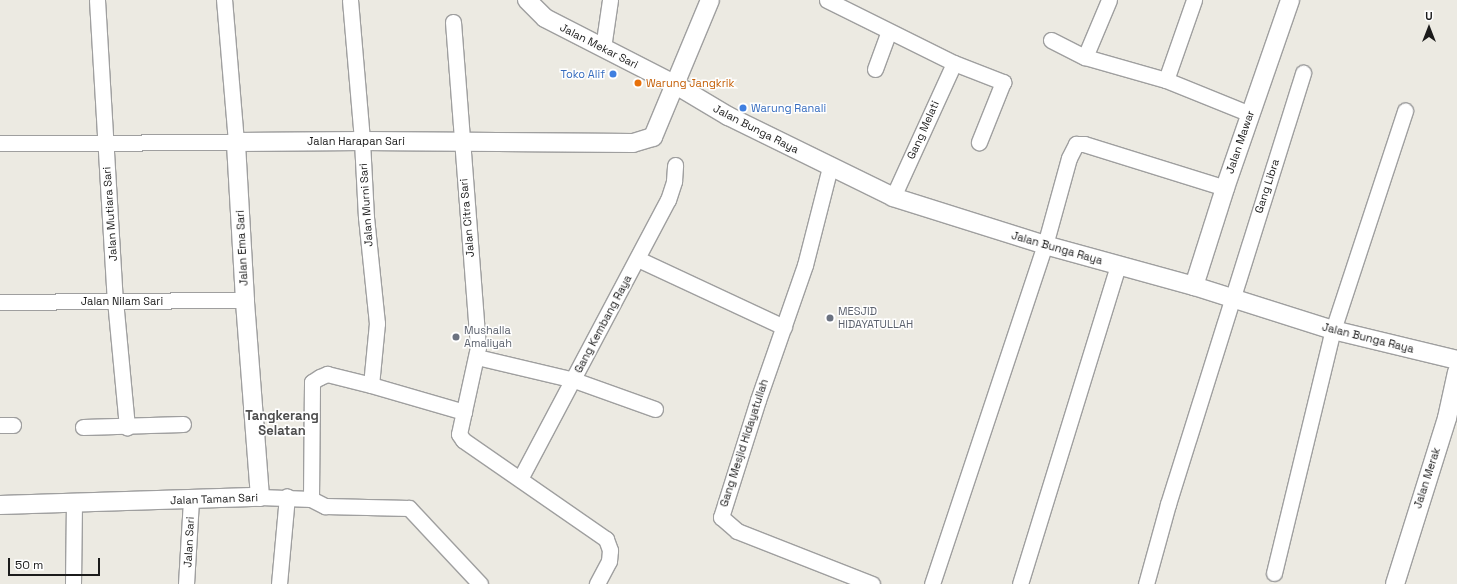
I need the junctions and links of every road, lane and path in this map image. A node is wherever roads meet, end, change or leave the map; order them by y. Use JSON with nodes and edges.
{"nodes":[{"id":1,"x":97,"y":0,"type":"edge"},
{"id":2,"x":224,"y":0,"type":"edge"},
{"id":3,"x":350,"y":0,"type":"edge"},
{"id":4,"x":527,"y":0,"type":"edge"},
{"id":5,"x":610,"y":0,"type":"edge"},
{"id":6,"x":710,"y":0,"type":"edge"},
{"id":7,"x":827,"y":0,"type":"edge"},
{"id":8,"x":1109,"y":0,"type":"edge"},
{"id":9,"x":1194,"y":0,"type":"edge"},
{"id":10,"x":1290,"y":0,"type":"edge"},
{"id":11,"x":453,"y":22,"type":"dead end"},
{"id":12,"x":889,"y":31,"type":"junction"},
{"id":13,"x":1051,"y":40,"type":"dead end"},
{"id":14,"x":603,"y":48,"type":"junction"},
{"id":15,"x":1085,"y":57,"type":"junction"},
{"id":16,"x":954,"y":63,"type":"junction"},
{"id":17,"x":875,"y":69,"type":"dead end"},
{"id":18,"x":1303,"y":73,"type":"dead end"},
{"id":19,"x":1166,"y":80,"type":"junction"},
{"id":20,"x":676,"y":85,"type":"junction"},
{"id":21,"x":1405,"y":111,"type":"dead end"},
{"id":22,"x":1250,"y":114,"type":"junction"},
{"id":23,"x":362,"y":141,"type":"junction"},
{"id":24,"x":461,"y":141,"type":"junction"},
{"id":25,"x":236,"y":142,"type":"junction"},
{"id":26,"x":979,"y":142,"type":"dead end"},
{"id":27,"x":0,"y":143,"type":"edge"},
{"id":28,"x":105,"y":143,"type":"junction"},
{"id":29,"x":675,"y":165,"type":"dead end"},
{"id":30,"x":830,"y":167,"type":"junction"},
{"id":31,"x":1225,"y":188,"type":"junction"},
{"id":32,"x":892,"y":197,"type":"junction"},
{"id":33,"x":1045,"y":245,"type":"junction"},
{"id":34,"x":638,"y":259,"type":"junction"},
{"id":35,"x":1118,"y":265,"type":"junction"},
{"id":36,"x":1194,"y":286,"type":"junction"},
{"id":37,"x":1232,"y":299,"type":"junction"},
{"id":38,"x":115,"y":300,"type":"junction"},
{"id":39,"x":244,"y":300,"type":"junction"},
{"id":40,"x":0,"y":302,"type":"edge"},
{"id":41,"x":784,"y":327,"type":"junction"},
{"id":42,"x":1333,"y":330,"type":"junction"},
{"id":43,"x":477,"y":357,"type":"junction"},
{"id":44,"x":1457,"y":360,"type":"edge"},
{"id":45,"x":1457,"y":372,"type":"edge"},
{"id":46,"x":574,"y":380,"type":"junction"},
{"id":47,"x":371,"y":385,"type":"junction"},
{"id":48,"x":655,"y":410,"type":"dead end"},
{"id":49,"x":464,"y":412,"type":"junction"},
{"id":50,"x":1452,"y":419,"type":"edge"},
{"id":51,"x":184,"y":424,"type":"dead end"},
{"id":52,"x":83,"y":427,"type":"dead end"},
{"id":53,"x":127,"y":427,"type":"junction"},
{"id":54,"x":520,"y":479,"type":"junction"},
{"id":55,"x":287,"y":496,"type":"junction"},
{"id":56,"x":260,"y":497,"type":"junction"},
{"id":57,"x":311,"y":499,"type":"junction"},
{"id":58,"x":191,"y":500,"type":"junction"},
{"id":59,"x":74,"y":504,"type":"junction"},
{"id":60,"x":0,"y":505,"type":"edge"},
{"id":61,"x":1274,"y":573,"type":"dead end"},
{"id":62,"x":73,"y":584,"type":"edge"},
{"id":63,"x":186,"y":584,"type":"edge"},
{"id":64,"x":279,"y":584,"type":"edge"},
{"id":65,"x":480,"y":584,"type":"edge"},
{"id":66,"x":597,"y":584,"type":"edge"},
{"id":67,"x":872,"y":584,"type":"edge"},
{"id":68,"x":932,"y":584,"type":"edge"},
{"id":69,"x":1020,"y":584,"type":"edge"},
{"id":70,"x":1146,"y":584,"type":"edge"},
{"id":71,"x":1395,"y":584,"type":"edge"}],
"edges":[{"from":1,"to":28,"type":"street","name":"Jalan Mutiara Sari"},
{"from":2,"to":25,"type":"street","name":"Jalan Ema Sari"},
{"from":3,"to":23,"type":"street","name":"Jalan Murni Sari"},
{"from":4,"to":14,"type":"street","name":"Jalan Mekar Sari"},
{"from":5,"to":14,"type":"street"},
{"from":6,"to":20,"type":"street","name":"Jalan Harapan Sari"},
{"from":7,"to":12,"type":"street"},
{"from":8,"to":15,"type":"street"},
{"from":9,"to":19,"type":"street"},
{"from":10,"to":22,"type":"street","name":"Jalan Mawar"},
{"from":11,"to":24,"type":"street","name":"Jalan Citra Sari"},
{"from":12,"to":16,"type":"street"},
{"from":12,"to":17,"type":"street"},
{"from":13,"to":15,"type":"street"},
{"from":14,"to":20,"type":"street","name":"Jalan Mekar Sari"},
{"from":15,"to":19,"type":"street"},
{"from":16,"to":26,"type":"street"},
{"from":16,"to":32,"type":"street","name":"Gang Melati"},
{"from":18,"to":37,"type":"street","name":"Gang Libra"},
{"from":19,"to":22,"type":"street"},
{"from":20,"to":24,"type":"street","name":"Jalan Harapan Sari"},
{"from":20,"to":30,"type":"street","name":"Jalan Bunga Raya"},
{"from":21,"to":42,"type":"street"},
{"from":22,"to":31,"type":"street","name":"Jalan Mawar"},
{"from":23,"to":24,"type":"street","name":"Jalan Harapan Sari"},
{"from":23,"to":25,"type":"street","name":"Jalan Harapan Sari"},
{"from":23,"to":47,"type":"street","name":"Jalan Murni Sari"},
{"from":24,"to":43,"type":"street","name":"Jalan Citra Sari"},
{"from":25,"to":28,"type":"street","name":"Jalan Harapan Sari"},
{"from":25,"to":39,"type":"street","name":"Jalan Ema Sari"},
{"from":27,"to":28,"type":"street","name":"Jalan Harapan Sari"},
{"from":28,"to":38,"type":"street","name":"Jalan Mutiara Sari"},
{"from":29,"to":34,"type":"street","name":"Gang Kembang Raya"},
{"from":30,"to":32,"type":"street","name":"Jalan Bunga Raya"},
{"from":30,"to":41,"type":"street","name":"Gang Mesjid Hidayatullah"},
{"from":31,"to":33,"type":"street"},
{"from":31,"to":36,"type":"street","name":"Jalan Mawar"},
{"from":32,"to":33,"type":"street","name":"Jalan Bunga Raya"},
{"from":33,"to":35,"type":"street","name":"Jalan Bunga Raya"},
{"from":33,"to":68,"type":"street"},
{"from":34,"to":41,"type":"street"},
{"from":34,"to":46,"type":"street","name":"Gang Kembang Raya"},
{"from":35,"to":36,"type":"street","name":"Jalan Bunga Raya"},
{"from":35,"to":69,"type":"street"},
{"from":36,"to":37,"type":"street","name":"Jalan Bunga Raya"},
{"from":37,"to":42,"type":"street","name":"Jalan Bunga Raya"},
{"from":37,"to":70,"type":"street","name":"Gang Libra"},
{"from":38,"to":39,"type":"street","name":"Jalan Nilam Sari"},
{"from":38,"to":40,"type":"street","name":"Jalan Nilam Sari"},
{"from":38,"to":53,"type":"street","name":"Jalan Mutiara Sari"},
{"from":39,"to":56,"type":"street","name":"Jalan Ema Sari"},
{"from":41,"to":67,"type":"street","name":"Gang Mesjid Hidayatullah"},
{"from":42,"to":44,"type":"street","name":"Jalan Bunga Raya"},
{"from":42,"to":61,"type":"street"},
{"from":43,"to":46,"type":"street"},
{"from":43,"to":49,"type":"street","name":"Jalan Citra Sari"},
{"from":45,"to":50,"type":"street","name":"Jalan Merak"},
{"from":46,"to":48,"type":"street"},
{"from":46,"to":54,"type":"street","name":"Gang Kembang Raya"},
{"from":47,"to":49,"type":"street"},
{"from":47,"to":57,"type":"street"},
{"from":49,"to":54,"type":"street","name":"Jalan Citra Sari"},
{"from":50,"to":71,"type":"street","name":"Jalan Merak"},
{"from":51,"to":53,"type":"street"},
{"from":52,"to":53,"type":"street"},
{"from":54,"to":66,"type":"street"},
{"from":55,"to":56,"type":"street","name":"Jalan Taman Sari"},
{"from":55,"to":57,"type":"street","name":"Jalan Taman Sari"},
{"from":55,"to":64,"type":"street"},
{"from":56,"to":58,"type":"street","name":"Jalan Taman Sari"},
{"from":57,"to":65,"type":"street","name":"Jalan Taman Sari"},
{"from":58,"to":59,"type":"street","name":"Jalan Taman Sari"},
{"from":58,"to":63,"type":"street","name":"Jalan Sari"},
{"from":59,"to":60,"type":"street","name":"Jalan Taman Sari"},
{"from":59,"to":62,"type":"street"}]}
